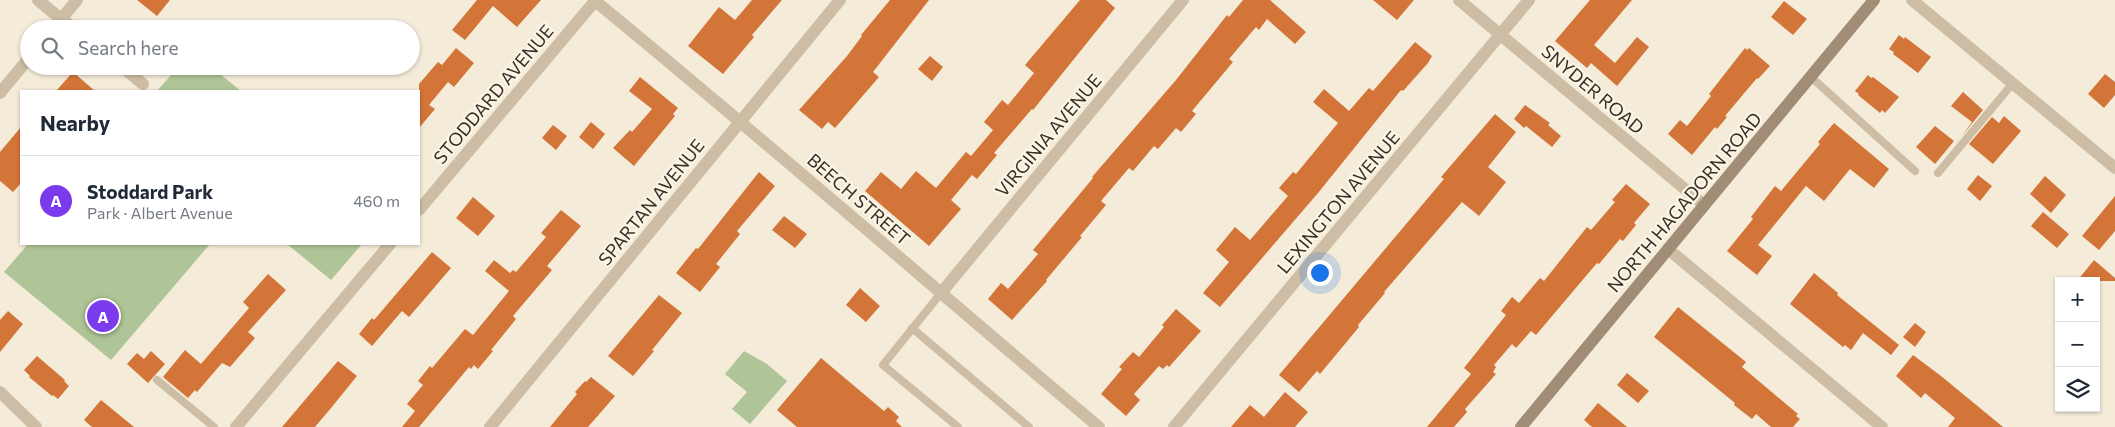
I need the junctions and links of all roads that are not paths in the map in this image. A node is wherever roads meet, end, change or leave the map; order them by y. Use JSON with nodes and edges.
{"nodes":[{"id":1,"x":38,"y":0,"type":"edge"},
{"id":2,"x":77,"y":0,"type":"edge"},
{"id":3,"x":594,"y":0,"type":"edge"},
{"id":4,"x":840,"y":0,"type":"edge"},
{"id":5,"x":1182,"y":0,"type":"edge"},
{"id":6,"x":1459,"y":0,"type":"edge"},
{"id":7,"x":1529,"y":0,"type":"edge"},
{"id":8,"x":1874,"y":0,"type":"edge"},
{"id":9,"x":1912,"y":0,"type":"edge"},
{"id":10,"x":54,"y":20,"type":"edge"},
{"id":11,"x":60,"y":20,"type":"edge"},
{"id":12,"x":1500,"y":35,"type":"junction"},
{"id":13,"x":20,"y":69,"type":"edge"},
{"id":14,"x":132,"y":75,"type":"edge"},
{"id":15,"x":1810,"y":77,"type":"junction"},
{"id":16,"x":143,"y":84,"type":"dead end"},
{"id":17,"x":2013,"y":84,"type":"junction"},
{"id":18,"x":0,"y":93,"type":"edge"},
{"id":19,"x":740,"y":121,"type":"junction"},
{"id":20,"x":2115,"y":168,"type":"edge"},
{"id":21,"x":1915,"y":171,"type":"dead end"},
{"id":22,"x":1938,"y":173,"type":"dead end"},
{"id":23,"x":1704,"y":205,"type":"junction"},
{"id":24,"x":420,"y":209,"type":"edge"},
{"id":25,"x":389,"y":245,"type":"edge"},
{"id":26,"x":1668,"y":249,"type":"junction"},
{"id":27,"x":941,"y":293,"type":"junction"},
{"id":28,"x":912,"y":328,"type":"junction"},
{"id":29,"x":157,"y":380,"type":"dead end"},
{"id":30,"x":0,"y":392,"type":"edge"},
{"id":31,"x":36,"y":427,"type":"edge"},
{"id":32,"x":214,"y":427,"type":"edge"},
{"id":33,"x":236,"y":427,"type":"edge"},
{"id":34,"x":490,"y":427,"type":"edge"},
{"id":35,"x":958,"y":427,"type":"edge"},
{"id":36,"x":1029,"y":427,"type":"edge"},
{"id":37,"x":1099,"y":427,"type":"edge"},
{"id":38,"x":1174,"y":427,"type":"edge"},
{"id":39,"x":1521,"y":427,"type":"edge"},
{"id":40,"x":1882,"y":427,"type":"edge"}],
"edges":[{"from":1,"to":10,"type":"street"},
{"from":2,"to":11,"type":"street"},
{"from":3,"to":19,"type":"street","name":"BEECH STREET"},
{"from":3,"to":24,"type":"street","name":"STODDARD AVENUE"},
{"from":4,"to":19,"type":"street","name":"SPARTAN AVENUE"},
{"from":5,"to":27,"type":"street","name":"VIRGINIA AVENUE"},
{"from":6,"to":12,"type":"street","name":"SNYDER ROAD"},
{"from":7,"to":12,"type":"street","name":"LEXINGTON AVENUE"},
{"from":8,"to":15,"type":"street","name":"NORTH HAGADORN ROAD"},
{"from":9,"to":17,"type":"street"},
{"from":12,"to":23,"type":"street","name":"SNYDER ROAD"},
{"from":12,"to":38,"type":"street","name":"LEXINGTON AVENUE"},
{"from":13,"to":18,"type":"street"},
{"from":14,"to":16,"type":"street"},
{"from":15,"to":21,"type":"lane"},
{"from":15,"to":23,"type":"street","name":"NORTH HAGADORN ROAD"},
{"from":17,"to":20,"type":"street"},
{"from":17,"to":22,"type":"lane"},
{"from":19,"to":27,"type":"street","name":"BEECH STREET"},
{"from":19,"to":34,"type":"street","name":"SPARTAN AVENUE"},
{"from":23,"to":26,"type":"street","name":"NORTH HAGADORN ROAD"},
{"from":25,"to":33,"type":"street"},
{"from":26,"to":39,"type":"street","name":"NORTH HAGADORN ROAD"},
{"from":26,"to":40,"type":"street"},
{"from":27,"to":28,"type":"lane"},
{"from":27,"to":37,"type":"street","name":"BEECH STREET"},
{"from":28,"to":35,"type":"lane"},
{"from":28,"to":36,"type":"lane"},
{"from":29,"to":32,"type":"lane"},
{"from":30,"to":31,"type":"street"}]}
